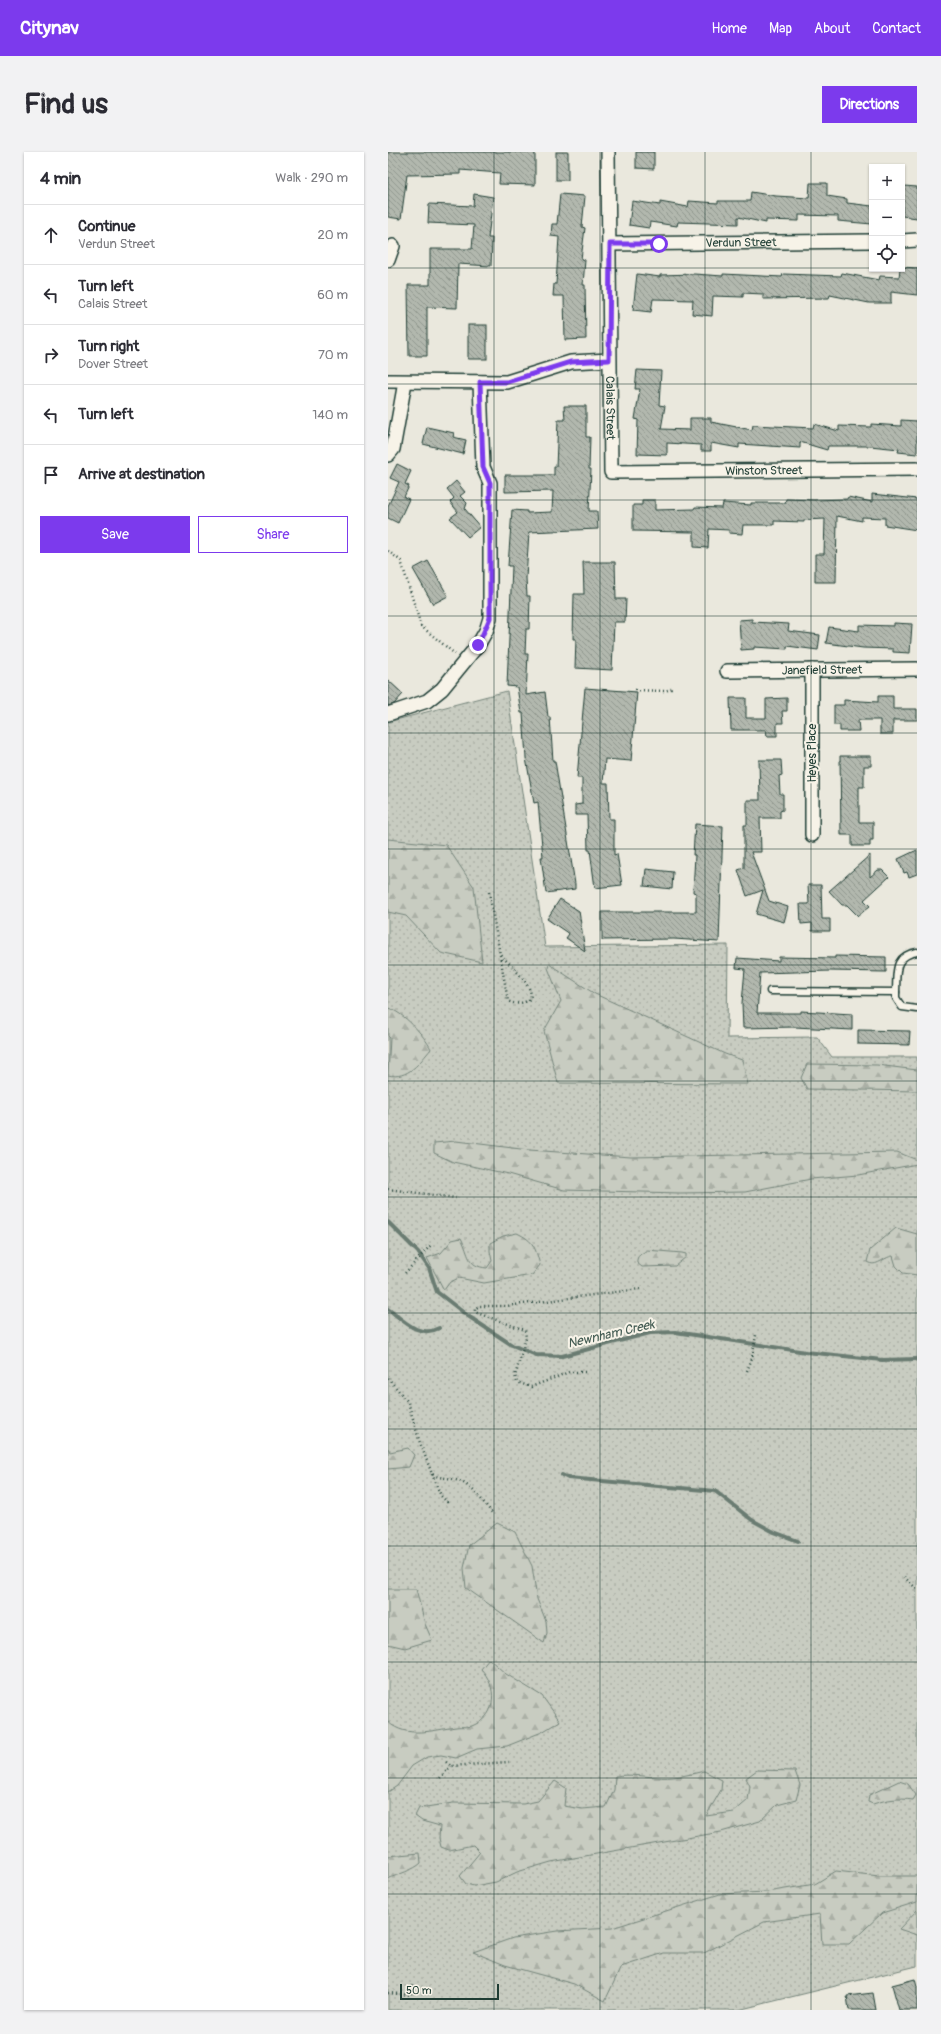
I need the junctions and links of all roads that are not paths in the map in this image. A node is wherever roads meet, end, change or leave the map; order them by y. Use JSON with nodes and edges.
{"nodes":[{"id":1,"x":608,"y":152,"type":"edge"},
{"id":2,"x":905,"y":240,"type":"edge"},
{"id":3,"x":917,"y":240,"type":"edge"},
{"id":4,"x":869,"y":241,"type":"edge"},
{"id":5,"x":610,"y":244,"type":"junction"},
{"id":6,"x":393,"y":246,"type":"dead end"},
{"id":7,"x":388,"y":260,"type":"edge"},
{"id":8,"x":609,"y":360,"type":"junction"},
{"id":9,"x":388,"y":381,"type":"edge"},
{"id":10,"x":405,"y":382,"type":"junction"},
{"id":11,"x":480,"y":382,"type":"junction"},
{"id":12,"x":388,"y":455,"type":"edge"},
{"id":13,"x":917,"y":469,"type":"edge"},
{"id":14,"x":611,"y":472,"type":"joint"},
{"id":15,"x":917,"y":669,"type":"edge"},
{"id":16,"x":812,"y":670,"type":"junction"},
{"id":17,"x":727,"y":671,"type":"dead end"},
{"id":18,"x":388,"y":714,"type":"edge"},
{"id":19,"x":812,"y":835,"type":"dead end"},
{"id":20,"x":917,"y":952,"type":"edge"},
{"id":21,"x":770,"y":991,"type":"dead end"},
{"id":22,"x":896,"y":992,"type":"junction"},
{"id":23,"x":917,"y":1009,"type":"edge"}],
"edges":[{"from":1,"to":5,"type":"street","name":"Calais Street"},
{"from":2,"to":3,"type":"street"},
{"from":4,"to":5,"type":"street","name":"Verdun Street"},
{"from":5,"to":8,"type":"street","name":"Calais Street"},
{"from":6,"to":7,"type":"street"},
{"from":8,"to":11,"type":"street"},
{"from":8,"to":14,"type":"street","name":"Calais Street"},
{"from":9,"to":10,"type":"street"},
{"from":10,"to":11,"type":"street"},
{"from":10,"to":12,"type":"street"},
{"from":11,"to":18,"type":"street"},
{"from":13,"to":14,"type":"street","name":"Winston Street"},
{"from":15,"to":16,"type":"street","name":"Janefield Street"},
{"from":16,"to":17,"type":"street","name":"Janefield Street"},
{"from":16,"to":19,"type":"street","name":"Heyes Place"},
{"from":20,"to":22,"type":"lane"},
{"from":21,"to":22,"type":"lane"},
{"from":22,"to":23,"type":"lane"}]}
